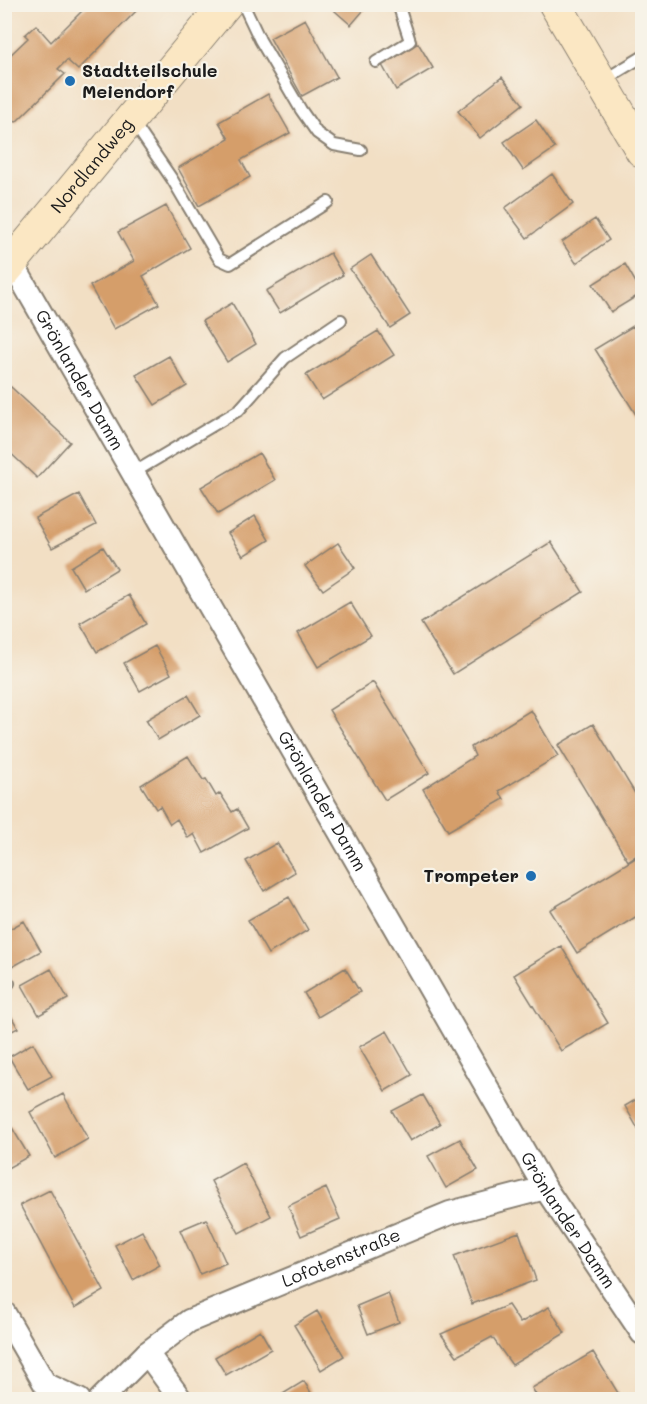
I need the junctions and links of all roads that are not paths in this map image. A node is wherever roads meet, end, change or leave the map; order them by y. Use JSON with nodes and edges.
{"nodes":[{"id":1,"x":226,"y":4,"type":"edge"},
{"id":2,"x":243,"y":4,"type":"edge"},
{"id":3,"x":398,"y":4,"type":"edge"},
{"id":4,"x":555,"y":4,"type":"edge"},
{"id":5,"x":642,"y":57,"type":"edge"},
{"id":6,"x":376,"y":62,"type":"dead end"},
{"id":7,"x":601,"y":82,"type":"junction"},
{"id":8,"x":131,"y":119,"type":"junction"},
{"id":9,"x":361,"y":150,"type":"dead end"},
{"id":10,"x":642,"y":151,"type":"edge"},
{"id":11,"x":328,"y":202,"type":"dead end"},
{"id":12,"x":8,"y":268,"type":"edge"},
{"id":13,"x":341,"y":320,"type":"dead end"},
{"id":14,"x":133,"y":473,"type":"junction"},
{"id":15,"x":545,"y":1188,"type":"junction"},
{"id":16,"x":4,"y":1313,"type":"edge"},
{"id":17,"x":642,"y":1333,"type":"edge"},
{"id":18,"x":147,"y":1353,"type":"junction"},
{"id":19,"x":79,"y":1400,"type":"edge"},
{"id":20,"x":100,"y":1400,"type":"edge"},
{"id":21,"x":181,"y":1400,"type":"edge"}],
"edges":[{"from":1,"to":8,"type":"street","name":"Nordlandweg"},
{"from":2,"to":9,"type":"lane"},
{"from":3,"to":6,"type":"lane"},
{"from":4,"to":7,"type":"street"},
{"from":5,"to":7,"type":"lane"},
{"from":7,"to":10,"type":"street"},
{"from":8,"to":11,"type":"lane"},
{"from":8,"to":12,"type":"street","name":"Nordlandweg"},
{"from":12,"to":14,"type":"street","name":"Grönlander Damm"},
{"from":13,"to":14,"type":"lane"},
{"from":14,"to":15,"type":"street","name":"Grönlander Damm"},
{"from":15,"to":17,"type":"street","name":"Grönlander Damm"},
{"from":15,"to":18,"type":"street","name":"Lofotenstraße"},
{"from":16,"to":19,"type":"street"},
{"from":18,"to":20,"type":"street","name":"Lofotenstraße"},
{"from":18,"to":21,"type":"street"}]}
